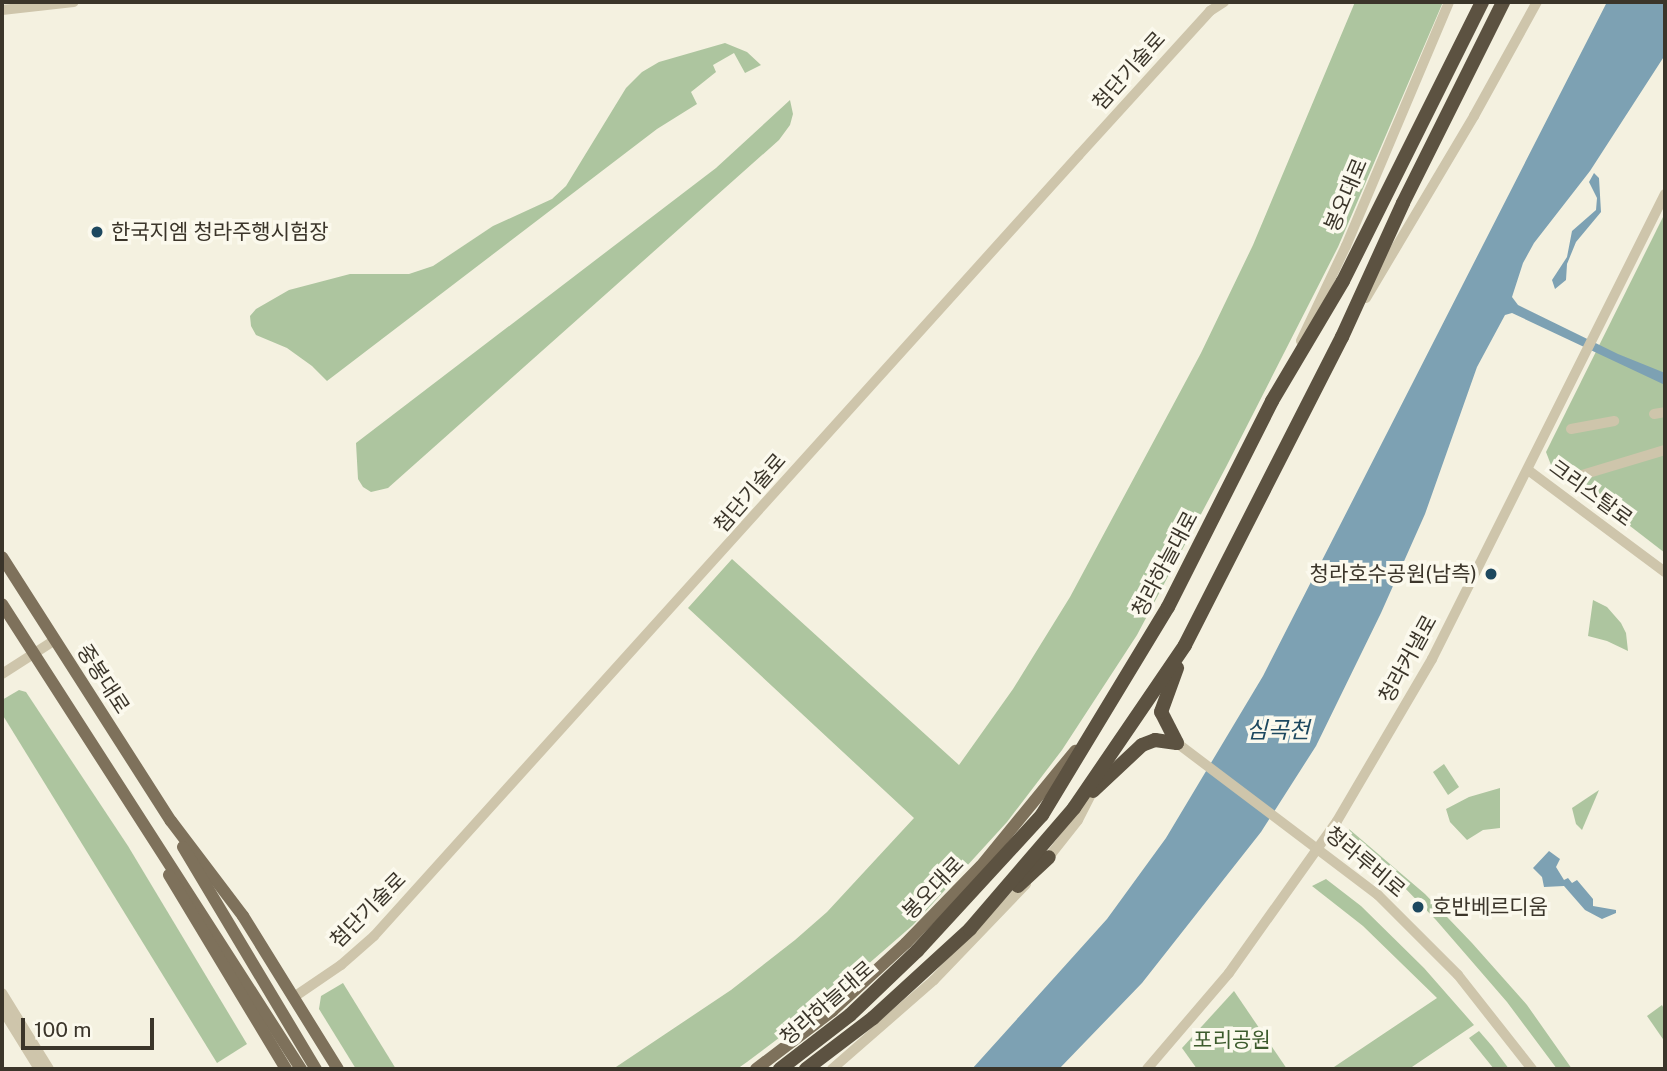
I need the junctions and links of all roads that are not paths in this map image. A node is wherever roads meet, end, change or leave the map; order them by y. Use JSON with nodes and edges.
{"nodes":[{"id":1,"x":74,"y":2,"type":"edge"},
{"id":2,"x":1224,"y":2,"type":"edge"},
{"id":3,"x":1449,"y":2,"type":"edge"},
{"id":4,"x":1482,"y":2,"type":"edge"},
{"id":5,"x":1503,"y":2,"type":"edge"},
{"id":6,"x":1537,"y":2,"type":"edge"},
{"id":7,"x":2,"y":10,"type":"edge"},
{"id":8,"x":1665,"y":194,"type":"edge"},
{"id":9,"x":1342,"y":337,"type":"junction"},
{"id":10,"x":1272,"y":401,"type":"junction"},
{"id":11,"x":1665,"y":412,"type":"edge"},
{"id":12,"x":1654,"y":414,"type":"dead end"},
{"id":13,"x":1614,"y":421,"type":"dead end"},
{"id":14,"x":1571,"y":429,"type":"dead end"},
{"id":15,"x":1665,"y":450,"type":"edge"},
{"id":16,"x":1528,"y":470,"type":"junction"},
{"id":17,"x":1582,"y":475,"type":"dead end"},
{"id":18,"x":2,"y":557,"type":"edge"},
{"id":19,"x":1665,"y":572,"type":"edge"},
{"id":20,"x":2,"y":604,"type":"edge"},
{"id":21,"x":55,"y":640,"type":"junction"},
{"id":22,"x":1185,"y":645,"type":"junction"},
{"id":23,"x":33,"y":654,"type":"junction"},
{"id":24,"x":2,"y":674,"type":"edge"},
{"id":25,"x":1110,"y":707,"type":"junction"},
{"id":26,"x":1123,"y":736,"type":"junction"},
{"id":27,"x":1177,"y":743,"type":"junction"},
{"id":28,"x":1093,"y":792,"type":"junction"},
{"id":29,"x":171,"y":821,"type":"junction"},
{"id":30,"x":152,"y":841,"type":"junction"},
{"id":31,"x":1320,"y":848,"type":"junction"},
{"id":32,"x":1049,"y":857,"type":"junction"},
{"id":33,"x":233,"y":947,"type":"junction"},
{"id":34,"x":950,"y":948,"type":"junction"},
{"id":35,"x":2,"y":993,"type":"edge"},
{"id":36,"x":294,"y":997,"type":"junction"},
{"id":37,"x":2,"y":1009,"type":"edge"},
{"id":38,"x":39,"y":1069,"type":"edge"},
{"id":39,"x":48,"y":1069,"type":"edge"},
{"id":40,"x":286,"y":1069,"type":"edge"},
{"id":41,"x":301,"y":1069,"type":"edge"},
{"id":42,"x":316,"y":1069,"type":"edge"},
{"id":43,"x":338,"y":1069,"type":"edge"},
{"id":44,"x":755,"y":1069,"type":"edge"},
{"id":45,"x":780,"y":1069,"type":"edge"},
{"id":46,"x":806,"y":1069,"type":"edge"},
{"id":47,"x":832,"y":1069,"type":"edge"},
{"id":48,"x":1147,"y":1069,"type":"edge"},
{"id":49,"x":1532,"y":1069,"type":"edge"}],
"edges":[{"from":1,"to":7,"type":"street"},
{"from":2,"to":36,"type":"street","name":"첨단기술로"},
{"from":3,"to":10,"type":"street","name":"봉오대로"},
{"from":4,"to":10,"type":"highway","name":"청라하늘대로"},
{"from":5,"to":9,"type":"highway","name":"청라하늘대로"},
{"from":6,"to":9,"type":"street"},
{"from":8,"to":16,"type":"street","name":"청라커낼로"},
{"from":9,"to":22,"type":"highway","name":"청라하늘대로"},
{"from":10,"to":25,"type":"highway","name":"청라하늘대로"},
{"from":11,"to":12,"type":"street"},
{"from":13,"to":14,"type":"street"},
{"from":15,"to":17,"type":"street"},
{"from":16,"to":19,"type":"street","name":"크리스탈로"},
{"from":16,"to":31,"type":"street","name":"청라커낼로"},
{"from":18,"to":21,"type":"main road","name":"중봉대로"},
{"from":20,"to":23,"type":"main road","name":"중봉대로"},
{"from":21,"to":23,"type":"street"},
{"from":21,"to":29,"type":"main road","name":"중봉대로"},
{"from":22,"to":26,"type":"highway","name":"청라하늘대로"},
{"from":22,"to":27,"type":"highway"},
{"from":23,"to":24,"type":"street"},
{"from":23,"to":30,"type":"main road","name":"중봉대로"},
{"from":25,"to":44,"type":"main road","name":"봉오대로"},
{"from":25,"to":45,"type":"highway","name":"청라하늘대로"},
{"from":26,"to":28,"type":"street"},
{"from":26,"to":34,"type":"highway","name":"청라하늘대로"},
{"from":27,"to":28,"type":"highway"},
{"from":27,"to":31,"type":"street","name":"청라루비로"},
{"from":28,"to":32,"type":"street"},
{"from":29,"to":33,"type":"main road","name":"중봉대로"},
{"from":29,"to":36,"type":"main road","name":"중봉대로"},
{"from":30,"to":33,"type":"main road","name":"중봉대로"},
{"from":30,"to":40,"type":"main road","name":"중봉대로"},
{"from":31,"to":48,"type":"street","name":"청라커낼로"},
{"from":31,"to":49,"type":"street","name":"청라루비로"},
{"from":32,"to":34,"type":"highway"},
{"from":32,"to":47,"type":"street"},
{"from":33,"to":41,"type":"main road","name":"중봉대로"},
{"from":33,"to":42,"type":"main road","name":"중봉대로"},
{"from":34,"to":46,"type":"highway","name":"청라하늘대로"},
{"from":35,"to":39,"type":"street"},
{"from":36,"to":43,"type":"main road","name":"중봉대로"},
{"from":37,"to":38,"type":"street"}]}
